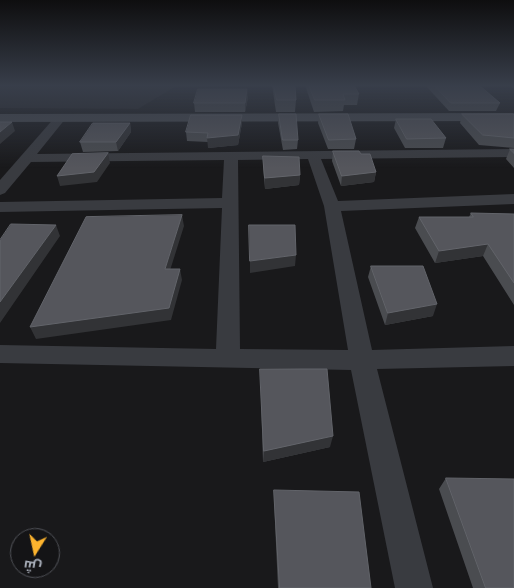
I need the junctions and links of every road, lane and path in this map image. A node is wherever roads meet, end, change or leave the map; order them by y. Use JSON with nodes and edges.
{"nodes":[{"id":1,"x":514,"y":117,"type":"edge"},
{"id":2,"x":0,"y":118,"type":"edge"},
{"id":3,"x":60,"y":118,"type":"junction"},
{"id":4,"x":514,"y":153,"type":"edge"},
{"id":5,"x":231,"y":155,"type":"junction"},
{"id":6,"x":313,"y":155,"type":"junction"},
{"id":7,"x":27,"y":158,"type":"junction"},
{"id":8,"x":1,"y":188,"type":"edge"},
{"id":9,"x":514,"y":199,"type":"edge"},
{"id":10,"x":229,"y":202,"type":"junction"},
{"id":11,"x":0,"y":206,"type":"edge"},
{"id":12,"x":332,"y":206,"type":"junction"},
{"id":13,"x":0,"y":354,"type":"edge"},
{"id":14,"x":514,"y":356,"type":"edge"},
{"id":15,"x":228,"y":359,"type":"junction"},
{"id":16,"x":362,"y":360,"type":"junction"},
{"id":17,"x":414,"y":588,"type":"edge"}],
"edges":[{"from":1,"to":3,"type":"street"},
{"from":2,"to":3,"type":"street"},
{"from":3,"to":7,"type":"street"},
{"from":4,"to":6,"type":"street"},
{"from":5,"to":6,"type":"street"},
{"from":5,"to":7,"type":"street"},
{"from":5,"to":10,"type":"street"},
{"from":6,"to":12,"type":"street"},
{"from":7,"to":8,"type":"street"},
{"from":9,"to":12,"type":"street"},
{"from":10,"to":11,"type":"street"},
{"from":10,"to":15,"type":"street"},
{"from":12,"to":16,"type":"street"},
{"from":13,"to":15,"type":"street"},
{"from":14,"to":16,"type":"street"},
{"from":15,"to":16,"type":"street"},
{"from":16,"to":17,"type":"street"}]}
